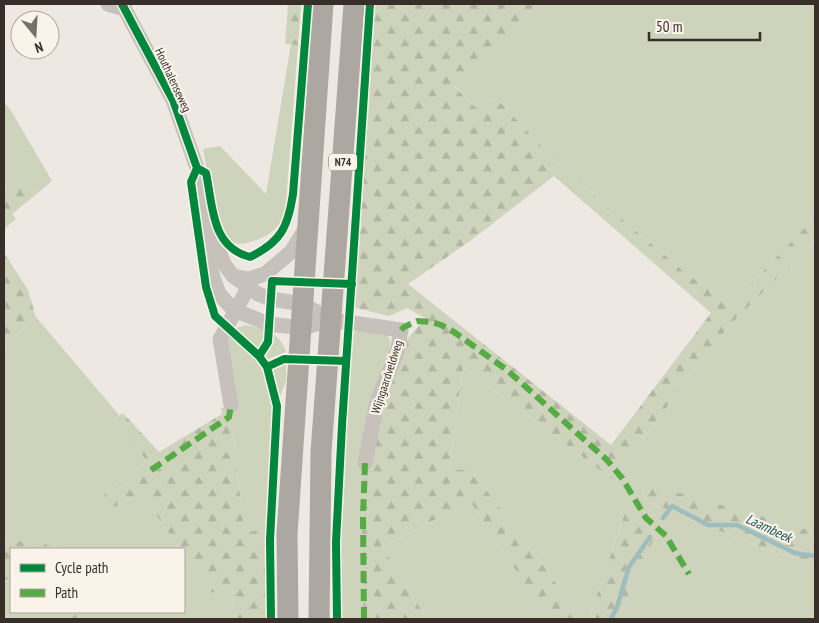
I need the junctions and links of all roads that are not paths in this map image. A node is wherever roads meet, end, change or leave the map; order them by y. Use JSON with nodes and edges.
{"nodes":[{"id":1,"x":108,"y":4,"type":"edge"},
{"id":2,"x":323,"y":4,"type":"edge"},
{"id":3,"x":354,"y":4,"type":"edge"},
{"id":4,"x":124,"y":6,"type":"edge"},
{"id":5,"x":207,"y":221,"type":"junction"},
{"id":6,"x":308,"y":225,"type":"junction"},
{"id":7,"x":233,"y":276,"type":"junction"},
{"id":8,"x":248,"y":288,"type":"junction"},
{"id":9,"x":302,"y":304,"type":"junction"},
{"id":10,"x":234,"y":310,"type":"junction"},
{"id":11,"x":332,"y":320,"type":"junction"},
{"id":12,"x":301,"y":328,"type":"junction"},
{"id":13,"x":231,"y":405,"type":"dead end"},
{"id":14,"x":365,"y":463,"type":"dead end"},
{"id":15,"x":288,"y":619,"type":"edge"},
{"id":16,"x":319,"y":619,"type":"edge"}],
"edges":[{"from":1,"to":4,"type":"street"},
{"from":2,"to":6,"type":"highway","number":"N74"},
{"from":3,"to":11,"type":"highway","number":"N74"},
{"from":4,"to":5,"type":"street","name":"Houthalenseweg"},
{"from":5,"to":7,"type":"street","name":"Houthalenseweg"},
{"from":5,"to":10,"type":"street","name":"Houthalenseweg"},
{"from":6,"to":7,"type":"street"},
{"from":6,"to":9,"type":"highway","number":"N74"},
{"from":7,"to":8,"type":"street","name":"Houthalenseweg"},
{"from":8,"to":9,"type":"street","name":"Houthalenseweg"},
{"from":8,"to":10,"type":"street"},
{"from":9,"to":11,"type":"street","name":"Houthalenseweg"},
{"from":9,"to":12,"type":"highway","number":"N74"},
{"from":10,"to":12,"type":"street","name":"Houthalenseweg"},
{"from":10,"to":13,"type":"street"},
{"from":11,"to":12,"type":"street","name":"Houthalenseweg"},
{"from":11,"to":14,"type":"street","name":"Wijngaardveldweg"},
{"from":11,"to":16,"type":"highway","number":"N74"},
{"from":12,"to":15,"type":"highway","number":"N74"}]}
